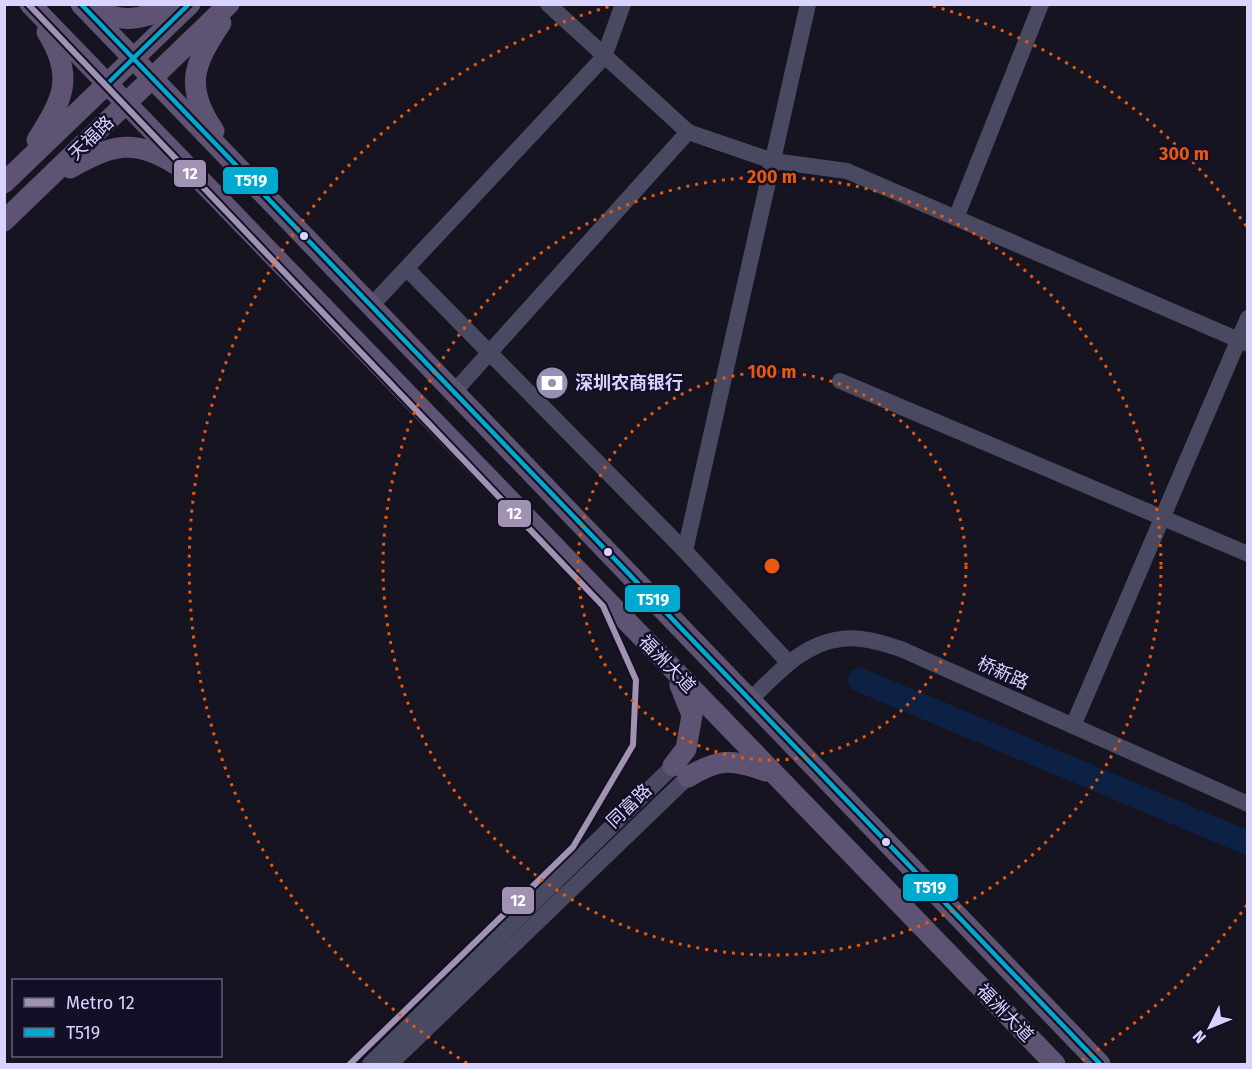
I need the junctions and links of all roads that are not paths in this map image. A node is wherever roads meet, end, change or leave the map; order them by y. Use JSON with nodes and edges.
{"nodes":[{"id":1,"x":81,"y":4,"type":"edge"},
{"id":2,"x":89,"y":4,"type":"edge"},
{"id":3,"x":175,"y":4,"type":"edge"},
{"id":4,"x":190,"y":4,"type":"edge"},
{"id":5,"x":231,"y":4,"type":"edge"},
{"id":6,"x":548,"y":4,"type":"edge"},
{"id":7,"x":623,"y":4,"type":"edge"},
{"id":8,"x":808,"y":4,"type":"edge"},
{"id":9,"x":1041,"y":4,"type":"edge"},
{"id":10,"x":31,"y":6,"type":"edge"},
{"id":11,"x":604,"y":57,"type":"junction"},
{"id":12,"x":134,"y":58,"type":"junction"},
{"id":13,"x":152,"y":78,"type":"junction"},
{"id":14,"x":107,"y":84,"type":"junction"},
{"id":15,"x":126,"y":103,"type":"junction"},
{"id":16,"x":688,"y":132,"type":"junction"},
{"id":17,"x":773,"y":161,"type":"junction"},
{"id":18,"x":22,"y":166,"type":"junction"},
{"id":19,"x":237,"y":167,"type":"junction"},
{"id":20,"x":48,"y":179,"type":"junction"},
{"id":21,"x":4,"y":183,"type":"edge"},
{"id":22,"x":210,"y":189,"type":"junction"},
{"id":23,"x":956,"y":218,"type":"junction"},
{"id":24,"x":4,"y":221,"type":"edge"},
{"id":25,"x":407,"y":269,"type":"junction"},
{"id":26,"x":371,"y":306,"type":"junction"},
{"id":27,"x":1248,"y":318,"type":"edge"},
{"id":28,"x":1243,"y":342,"type":"edge"},
{"id":29,"x":491,"y":353,"type":"junction"},
{"id":30,"x":840,"y":381,"type":"dead end"},
{"id":31,"x":454,"y":392,"type":"junction"},
{"id":32,"x":1162,"y":516,"type":"junction"},
{"id":33,"x":686,"y":551,"type":"junction"},
{"id":34,"x":1248,"y":554,"type":"edge"},
{"id":35,"x":788,"y":662,"type":"junction"},
{"id":36,"x":675,"y":673,"type":"junction"},
{"id":37,"x":750,"y":700,"type":"junction"},
{"id":38,"x":1073,"y":726,"type":"junction"},
{"id":39,"x":680,"y":771,"type":"junction"},
{"id":40,"x":771,"y":772,"type":"junction"},
{"id":41,"x":1248,"y":804,"type":"edge"},
{"id":42,"x":370,"y":1065,"type":"edge"},
{"id":43,"x":390,"y":1065,"type":"edge"},
{"id":44,"x":1055,"y":1065,"type":"edge"},
{"id":45,"x":1100,"y":1065,"type":"edge"}],
"edges":[{"from":1,"to":12,"type":"main road","name":"福洲大道"},
{"from":2,"to":3,"type":"main road"},
{"from":4,"to":12,"type":"main road","name":"天福路"},
{"from":5,"to":13,"type":"main road","name":"天福路"},
{"from":5,"to":19,"type":"main road"},
{"from":6,"to":11,"type":"street"},
{"from":7,"to":11,"type":"street"},
{"from":8,"to":17,"type":"street"},
{"from":9,"to":23,"type":"street"},
{"from":10,"to":14,"type":"main road","name":"福洲大道"},
{"from":10,"to":18,"type":"main road"},
{"from":11,"to":16,"type":"street"},
{"from":11,"to":25,"type":"street"},
{"from":12,"to":13,"type":"main road","name":"福洲大道"},
{"from":12,"to":14,"type":"main road","name":"天福路"},
{"from":13,"to":15,"type":"main road","name":"天福路"},
{"from":13,"to":19,"type":"main road","name":"福洲大道"},
{"from":14,"to":15,"type":"main road","name":"福洲大道"},
{"from":14,"to":18,"type":"main road","name":"天福路"},
{"from":15,"to":20,"type":"main road","name":"天福路"},
{"from":15,"to":22,"type":"main road","name":"福洲大道"},
{"from":16,"to":17,"type":"street"},
{"from":16,"to":29,"type":"street"},
{"from":17,"to":23,"type":"street"},
{"from":17,"to":33,"type":"street"},
{"from":18,"to":21,"type":"main road","name":"天福路"},
{"from":19,"to":26,"type":"main road","name":"福洲大道"},
{"from":20,"to":22,"type":"main road"},
{"from":20,"to":24,"type":"main road","name":"天福路"},
{"from":22,"to":36,"type":"main road","name":"福洲大道"},
{"from":23,"to":28,"type":"street"},
{"from":25,"to":26,"type":"street"},
{"from":25,"to":29,"type":"street"},
{"from":26,"to":31,"type":"main road","name":"福洲大道"},
{"from":27,"to":28,"type":"street"},
{"from":28,"to":32,"type":"street"},
{"from":29,"to":31,"type":"street"},
{"from":29,"to":33,"type":"street"},
{"from":30,"to":32,"type":"street"},
{"from":31,"to":37,"type":"main road","name":"福洲大道"},
{"from":32,"to":34,"type":"street"},
{"from":32,"to":38,"type":"street"},
{"from":33,"to":35,"type":"street"},
{"from":35,"to":37,"type":"street","name":"桥新路"},
{"from":35,"to":38,"type":"street","name":"桥新路"},
{"from":36,"to":39,"type":"main road"},
{"from":36,"to":40,"type":"main road","name":"福洲大道"},
{"from":37,"to":45,"type":"main road","name":"福洲大道"},
{"from":38,"to":41,"type":"street","name":"桥新路"},
{"from":39,"to":40,"type":"main road"},
{"from":39,"to":42,"type":"street","name":"同富路"},
{"from":39,"to":43,"type":"street","name":"同富路"},
{"from":40,"to":44,"type":"main road","name":"福洲大道"}]}
